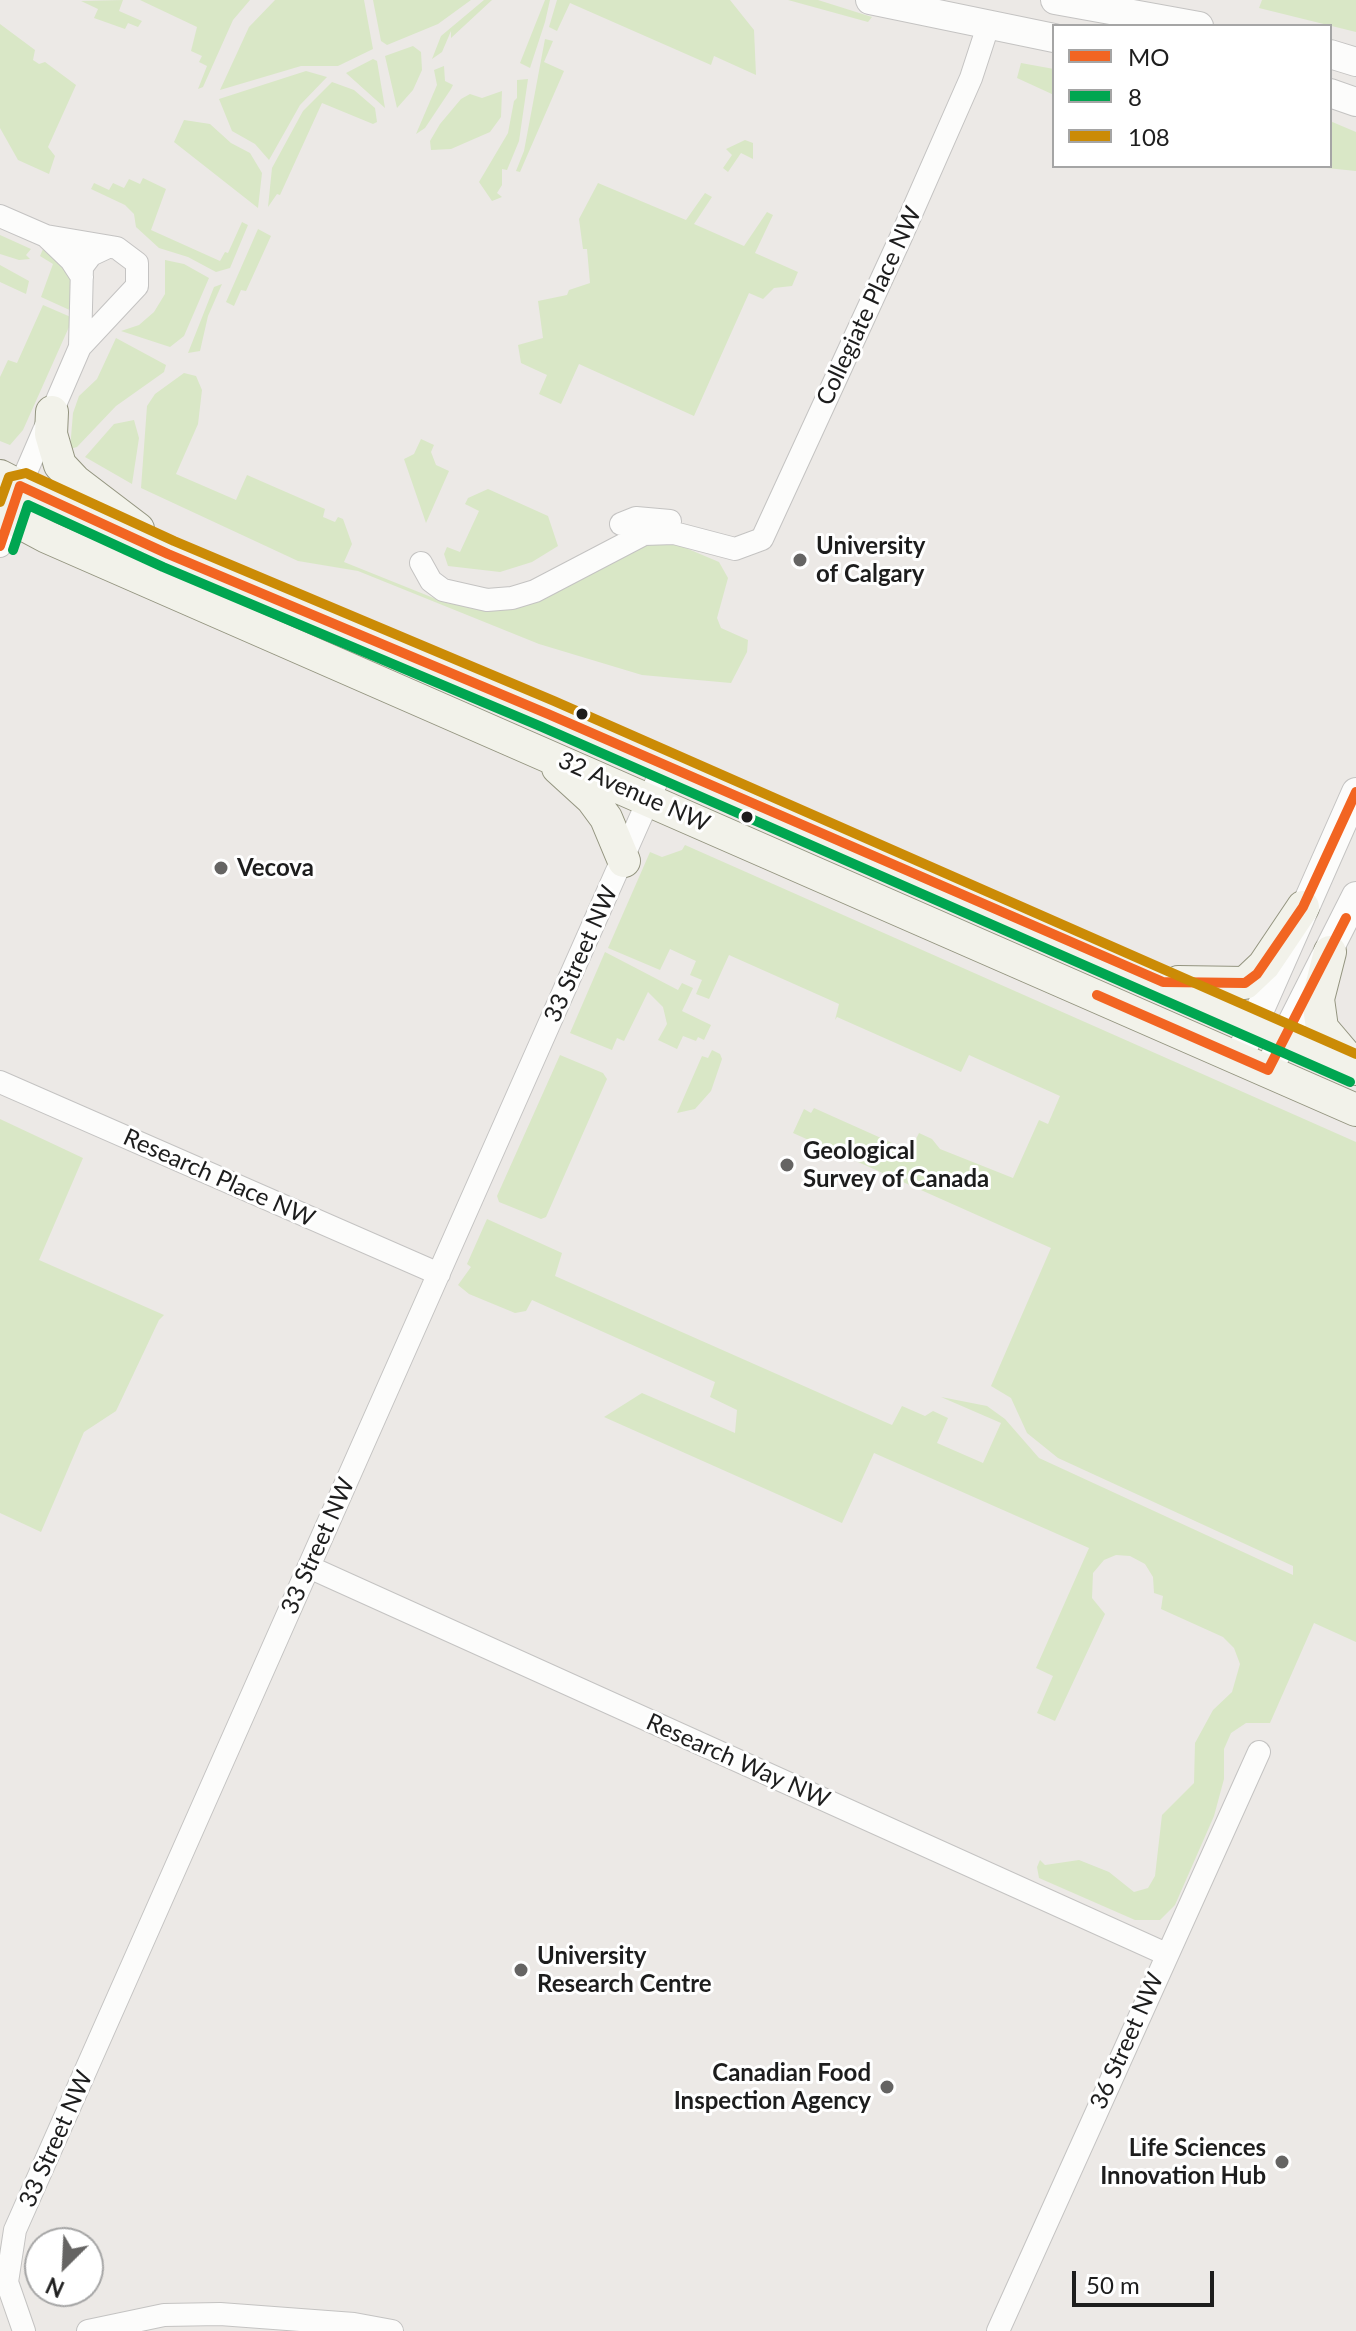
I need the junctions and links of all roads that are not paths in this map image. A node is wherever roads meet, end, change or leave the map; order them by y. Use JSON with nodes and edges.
{"nodes":[{"id":1,"x":870,"y":0,"type":"edge"},
{"id":2,"x":1055,"y":0,"type":"edge"},
{"id":3,"x":1188,"y":24,"type":"edge"},
{"id":4,"x":988,"y":26,"type":"junction"},
{"id":5,"x":1052,"y":38,"type":"edge"},
{"id":6,"x":1332,"y":55,"type":"edge"},
{"id":7,"x":1356,"y":62,"type":"edge"},
{"id":8,"x":1332,"y":94,"type":"edge"},
{"id":9,"x":1356,"y":102,"type":"edge"},
{"id":10,"x":0,"y":216,"type":"edge"},
{"id":11,"x":46,"y":236,"type":"junction"},
{"id":12,"x":108,"y":247,"type":"junction"},
{"id":13,"x":82,"y":277,"type":"junction"},
{"id":14,"x":80,"y":347,"type":"junction"},
{"id":15,"x":52,"y":412,"type":"junction"},
{"id":16,"x":10,"y":481,"type":"edge"},
{"id":17,"x":621,"y":524,"type":"dead end"},
{"id":18,"x":4,"y":525,"type":"edge"},
{"id":19,"x":717,"y":544,"type":"junction"},
{"id":20,"x":168,"y":554,"type":"junction"},
{"id":21,"x":421,"y":563,"type":"dead end"},
{"id":22,"x":538,"y":750,"type":"junction"},
{"id":23,"x":663,"y":767,"type":"junction"},
{"id":24,"x":1356,"y":792,"type":"edge"},
{"id":25,"x":649,"y":800,"type":"junction"},
{"id":26,"x":624,"y":861,"type":"junction"},
{"id":27,"x":1356,"y":896,"type":"edge"},
{"id":28,"x":1303,"y":907,"type":"junction"},
{"id":29,"x":1330,"y":952,"type":"junction"},
{"id":30,"x":1163,"y":982,"type":"junction"},
{"id":31,"x":1254,"y":1022,"type":"junction"},
{"id":32,"x":1284,"y":1037,"type":"junction"},
{"id":33,"x":1239,"y":1057,"type":"junction"},
{"id":34,"x":1356,"y":1068,"type":"edge"},
{"id":35,"x":1268,"y":1070,"type":"junction"},
{"id":36,"x":0,"y":1082,"type":"edge"},
{"id":37,"x":1356,"y":1110,"type":"edge"},
{"id":38,"x":439,"y":1274,"type":"junction"},
{"id":39,"x":309,"y":1567,"type":"junction"},
{"id":40,"x":1259,"y":1752,"type":"dead end"},
{"id":41,"x":1166,"y":1954,"type":"junction"},
{"id":42,"x":116,"y":2329,"type":"edge"},
{"id":43,"x":24,"y":2331,"type":"edge"},
{"id":44,"x":88,"y":2331,"type":"edge"},
{"id":45,"x":392,"y":2331,"type":"edge"},
{"id":46,"x":998,"y":2331,"type":"edge"}],
"edges":[{"from":1,"to":4,"type":"street"},
{"from":2,"to":3,"type":"street"},
{"from":4,"to":5,"type":"street"},
{"from":4,"to":19,"type":"street","name":"Collegiate Place NW"},
{"from":6,"to":7,"type":"street"},
{"from":8,"to":9,"type":"street"},
{"from":10,"to":11,"type":"street"},
{"from":11,"to":12,"type":"street"},
{"from":11,"to":13,"type":"street"},
{"from":12,"to":13,"type":"street"},
{"from":12,"to":14,"type":"street"},
{"from":13,"to":14,"type":"street"},
{"from":14,"to":15,"type":"street"},
{"from":15,"to":16,"type":"street"},
{"from":15,"to":20,"type":"main road"},
{"from":16,"to":18,"type":"street"},
{"from":16,"to":20,"type":"main road","name":"32 Avenue NW"},
{"from":17,"to":19,"type":"street","name":"Collegiate Place NW"},
{"from":18,"to":22,"type":"main road","name":"32 Avenue NW"},
{"from":19,"to":21,"type":"street","name":"Collegiate Place NW"},
{"from":20,"to":23,"type":"main road","name":"32 Avenue NW"},
{"from":22,"to":25,"type":"main road","name":"32 Avenue NW"},
{"from":22,"to":26,"type":"main road"},
{"from":23,"to":25,"type":"street","name":"33 Street NW"},
{"from":23,"to":30,"type":"main road","name":"32 Avenue NW"},
{"from":24,"to":28,"type":"street"},
{"from":25,"to":26,"type":"street","name":"33 Street NW"},
{"from":25,"to":33,"type":"main road","name":"32 Avenue NW"},
{"from":26,"to":38,"type":"street","name":"33 Street NW"},
{"from":27,"to":29,"type":"street"},
{"from":28,"to":30,"type":"main road"},
{"from":28,"to":31,"type":"street"},
{"from":29,"to":32,"type":"street"},
{"from":29,"to":34,"type":"main road"},
{"from":30,"to":31,"type":"main road","name":"32 Avenue NW"},
{"from":31,"to":32,"type":"main road","name":"32 Avenue NW"},
{"from":31,"to":33,"type":"street"},
{"from":32,"to":34,"type":"main road","name":"32 Avenue NW"},
{"from":32,"to":35,"type":"street"},
{"from":33,"to":35,"type":"main road","name":"32 Avenue NW"},
{"from":35,"to":37,"type":"main road","name":"32 Avenue NW"},
{"from":36,"to":38,"type":"street","name":"Research Place NW"},
{"from":38,"to":39,"type":"street","name":"33 Street NW"},
{"from":39,"to":41,"type":"street","name":"Research Way NW"},
{"from":39,"to":43,"type":"street","name":"33 Street NW"},
{"from":40,"to":41,"type":"street","name":"36 Street NW"},
{"from":41,"to":46,"type":"street","name":"36 Street NW"},
{"from":42,"to":44,"type":"street"},
{"from":42,"to":45,"type":"street"}]}
